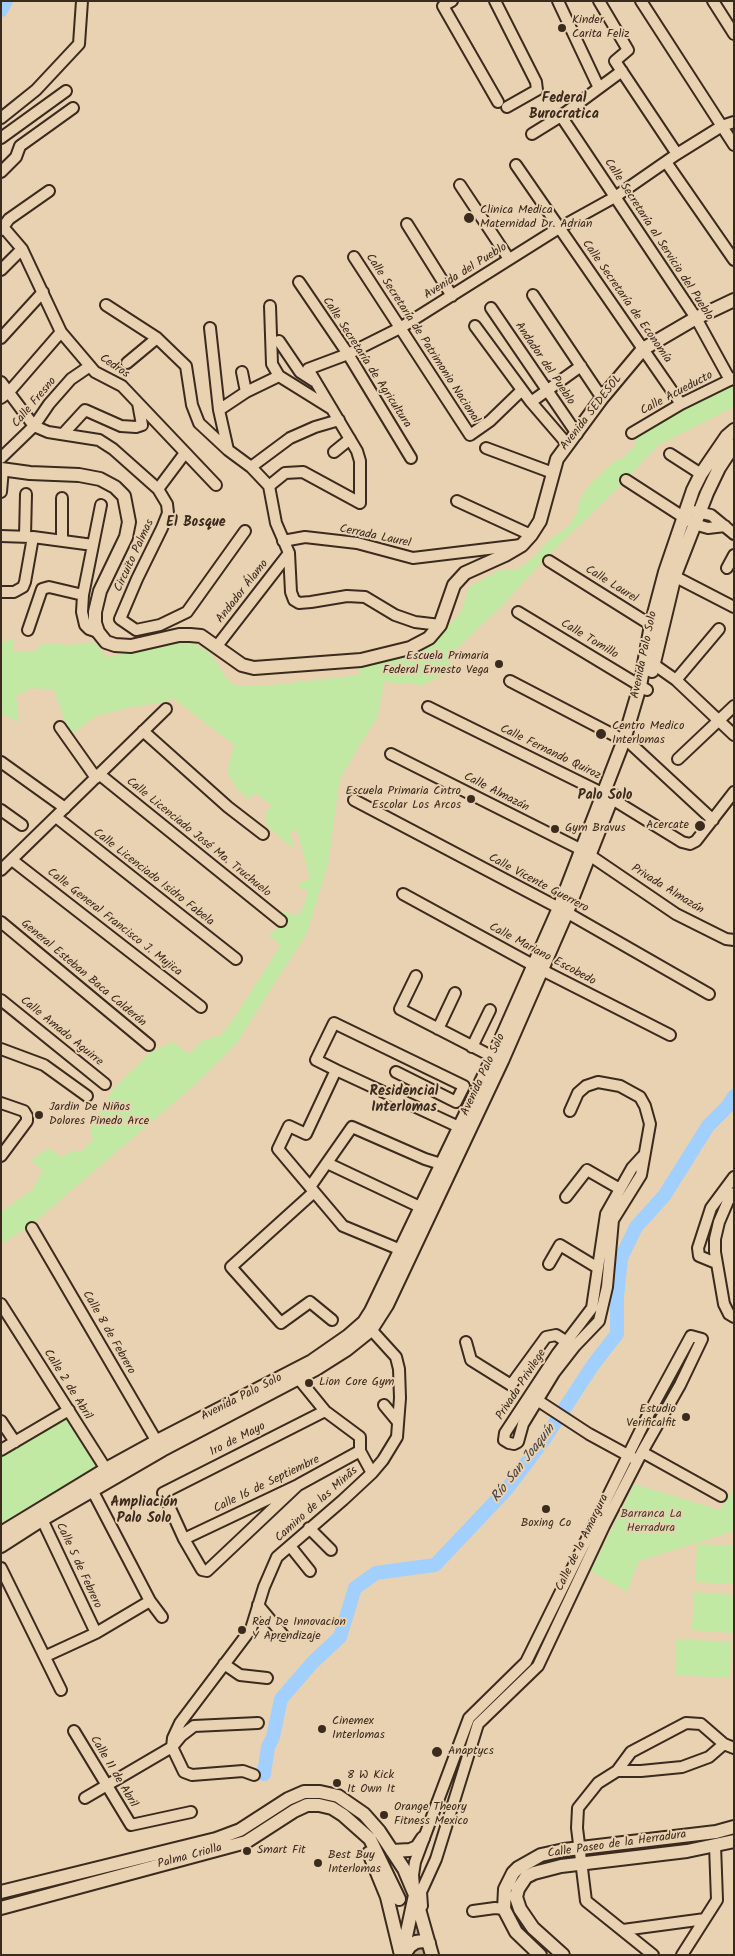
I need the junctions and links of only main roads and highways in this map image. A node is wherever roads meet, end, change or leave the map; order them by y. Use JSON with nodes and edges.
{"nodes":[{"id":1,"x":734,"y":300,"type":"edge"},
{"id":2,"x":734,"y":430,"type":"edge"},
{"id":3,"x":734,"y":445,"type":"edge"},
{"id":4,"x":2,"y":465,"type":"edge"},
{"id":5,"x":688,"y":518,"type":"junction"},
{"id":6,"x":497,"y":1059,"type":"junction"},
{"id":7,"x":367,"y":1326,"type":"junction"},
{"id":8,"x":40,"y":1515,"type":"junction"},
{"id":9,"x":1,"y":1533,"type":"edge"},
{"id":10,"x":1,"y":1546,"type":"edge"},
{"id":11,"x":364,"y":1814,"type":"junction"},
{"id":12,"x":734,"y":1827,"type":"edge"},
{"id":13,"x":363,"y":1834,"type":"junction"},
{"id":14,"x":423,"y":1838,"type":"road end"},
{"id":15,"x":734,"y":1840,"type":"edge"},
{"id":16,"x":392,"y":1851,"type":"junction"},
{"id":17,"x":1,"y":1892,"type":"edge"},
{"id":18,"x":52,"y":1893,"type":"junction"},
{"id":19,"x":407,"y":1896,"type":"junction"},
{"id":20,"x":516,"y":1897,"type":"junction"},
{"id":21,"x":1,"y":1900,"type":"edge"},
{"id":22,"x":1,"y":1908,"type":"edge"},
{"id":23,"x":430,"y":1949,"type":"edge"},
{"id":24,"x":402,"y":1955,"type":"edge"},
{"id":25,"x":440,"y":1955,"type":"edge"},
{"id":26,"x":540,"y":1955,"type":"edge"},
{"id":27,"x":554,"y":1955,"type":"edge"},
{"id":28,"x":563,"y":1955,"type":"edge"}],
"edges":[{"from":1,"to":4,"type":"main road","name":"Avenida SEDESOL"},
{"from":2,"to":5,"type":"main road","name":"Avenida Palo Solo"},
{"from":3,"to":5,"type":"main road","name":"Avenida Palo Solo"},
{"from":5,"to":6,"type":"main road","name":"Avenida Palo Solo"},
{"from":6,"to":7,"type":"main road","name":"Avenida Palo Solo"},
{"from":6,"to":7,"type":"main road","name":"Avenida Palo Solo"},
{"from":7,"to":8,"type":"main road","name":"Avenida Palo Solo"},
{"from":8,"to":9,"type":"main road","name":"Avenida Palo Solo"},
{"from":8,"to":10,"type":"main road","name":"Avenida Palo Solo"},
{"from":11,"to":16,"type":"main road","name":"Palma Criolla"},
{"from":11,"to":17,"type":"main road","name":"Palma Criolla"},
{"from":11,"to":19,"type":"main road","name":"Palma Criolla"},
{"from":12,"to":26,"type":"main road","name":"Calle Paseo de la Herradura"},
{"from":13,"to":18,"type":"main road","name":"Palma Criolla"},
{"from":13,"to":19,"type":"main road","name":"Palma Criolla"},
{"from":13,"to":24,"type":"main road","name":"Palma Criolla"},
{"from":14,"to":16,"type":"main road"},
{"from":15,"to":20,"type":"main road","name":"Calle Paseo de la Herradura"},
{"from":16,"to":19,"type":"main road","name":"Palma Criolla"},
{"from":18,"to":21,"type":"main road"},
{"from":18,"to":22,"type":"main road","name":"Palma Criolla"},
{"from":19,"to":23,"type":"main road","name":"Palma Criolla"},
{"from":19,"to":24,"type":"main road"},
{"from":20,"to":27,"type":"main road"},
{"from":20,"to":28,"type":"main road"},
{"from":23,"to":24,"type":"main road"},
{"from":23,"to":25,"type":"main road"}]}
